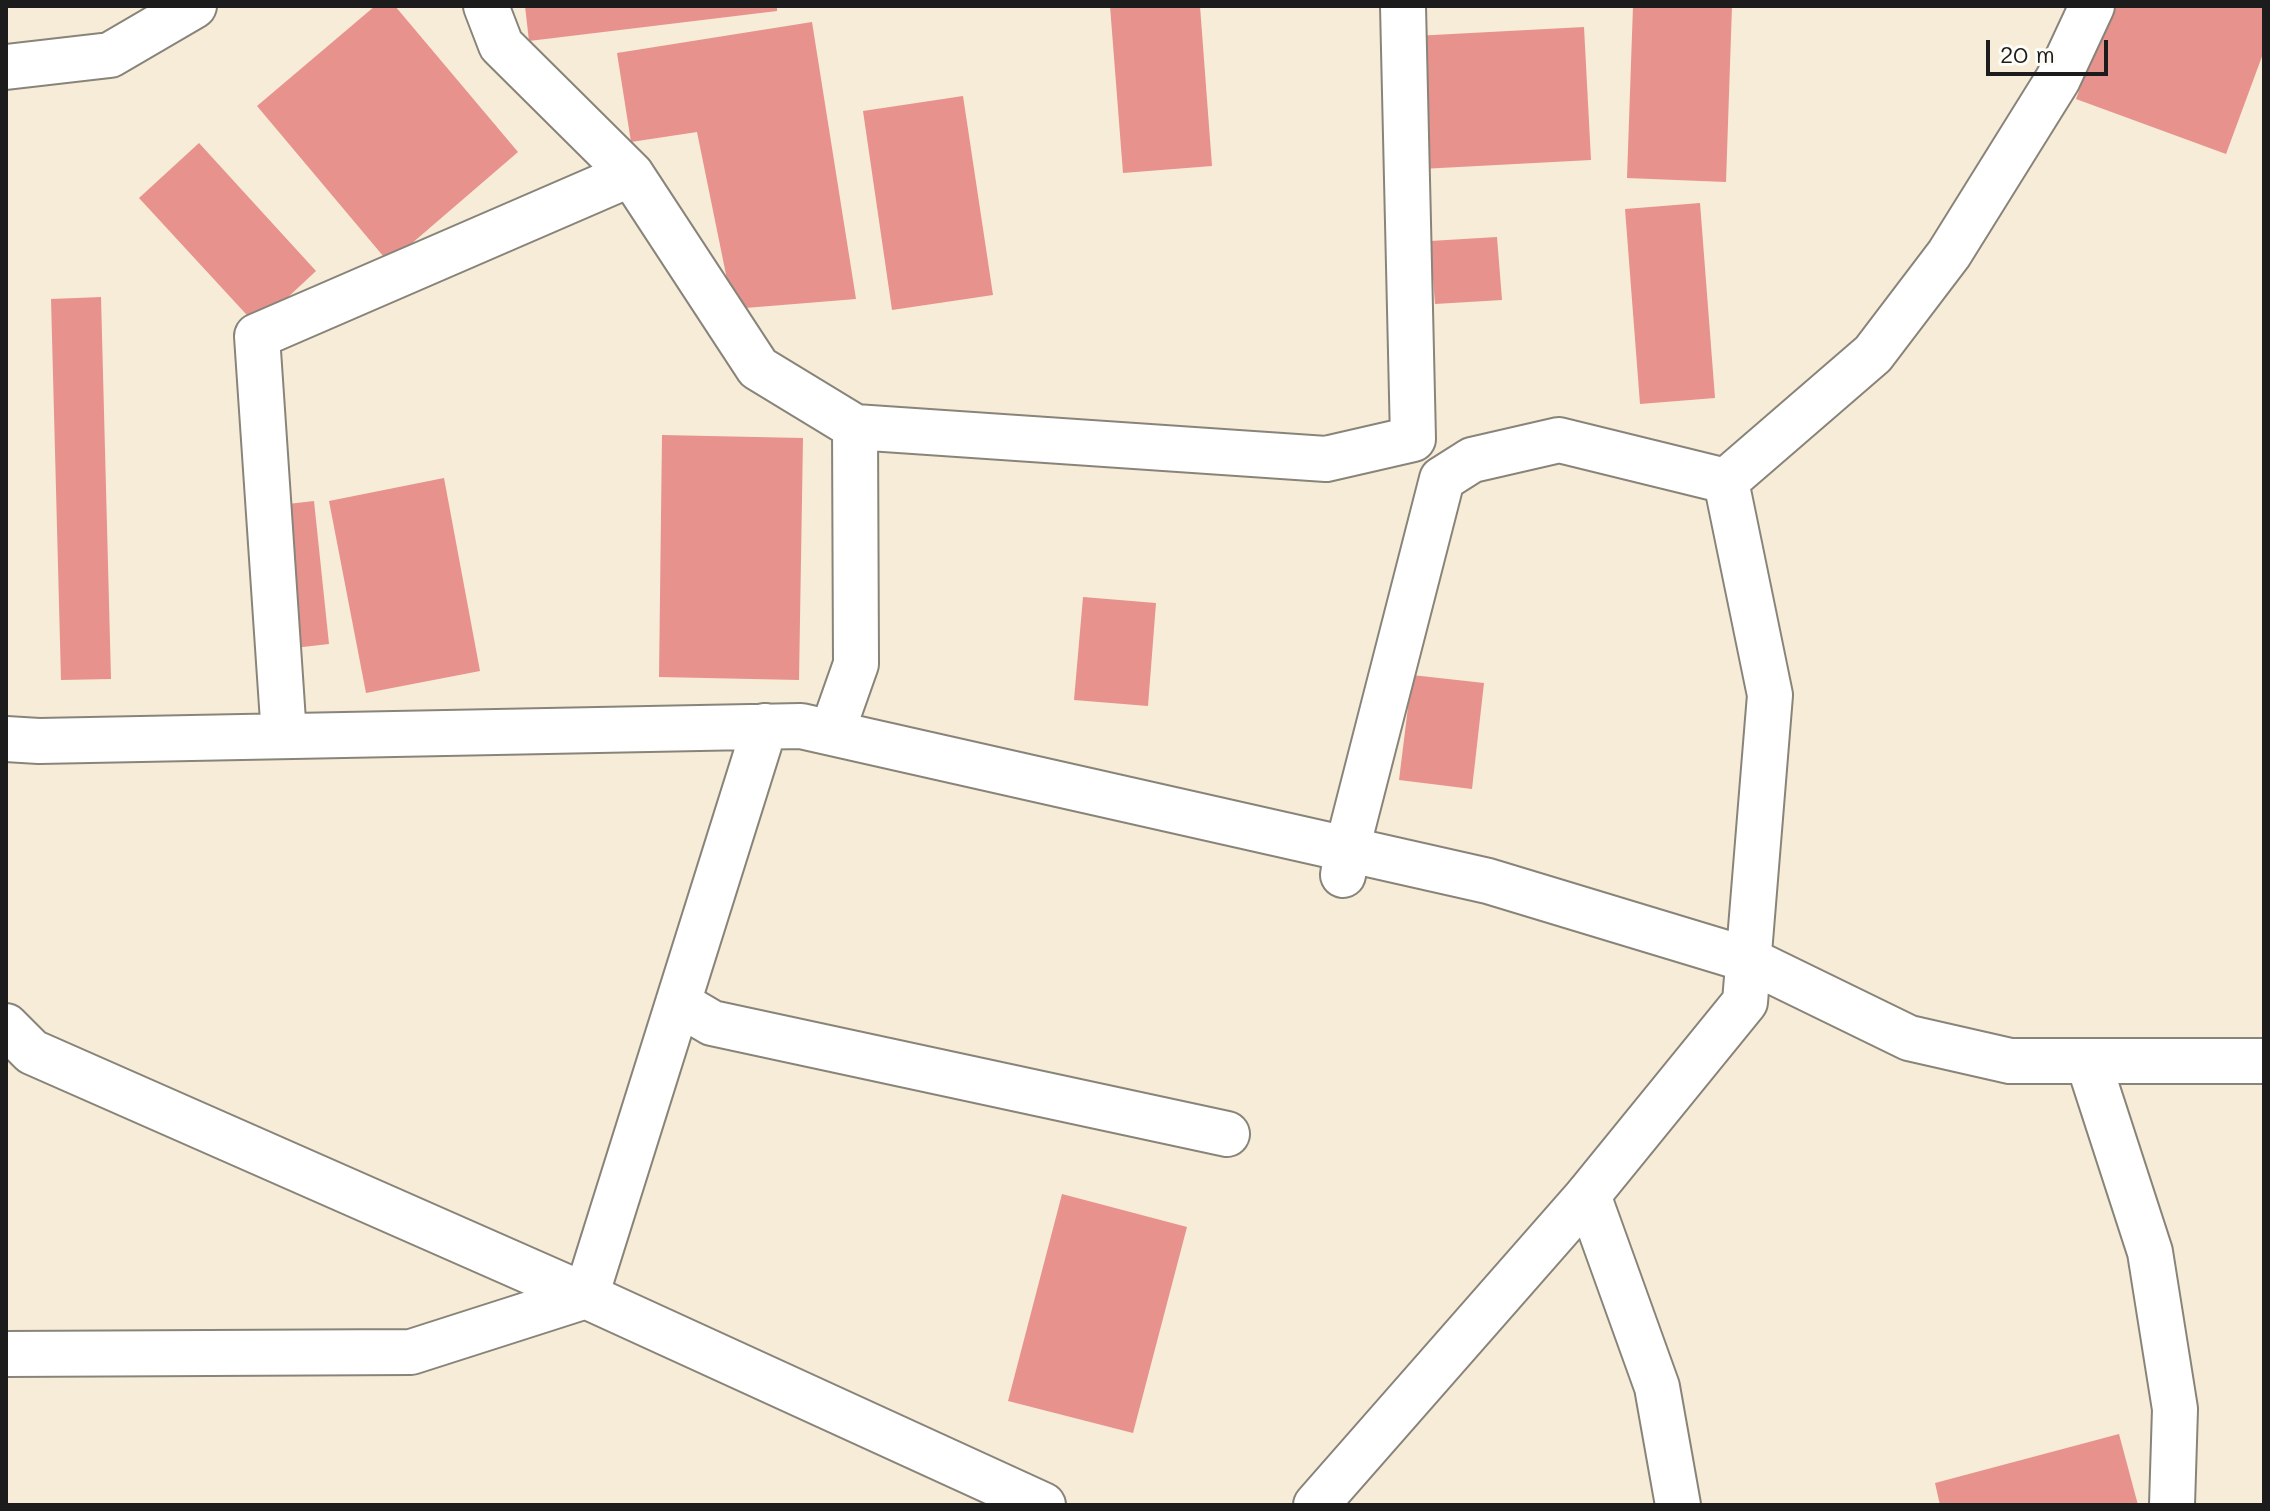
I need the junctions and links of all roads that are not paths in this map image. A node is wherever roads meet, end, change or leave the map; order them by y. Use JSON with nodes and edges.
{"nodes":[{"id":1,"x":194,"y":6,"type":"edge"},
{"id":2,"x":486,"y":6,"type":"edge"},
{"id":3,"x":1403,"y":6,"type":"edge"},
{"id":4,"x":2092,"y":6,"type":"edge"},
{"id":5,"x":6,"y":67,"type":"edge"},
{"id":6,"x":631,"y":174,"type":"junction"},
{"id":7,"x":855,"y":427,"type":"junction"},
{"id":8,"x":1414,"y":435,"type":"junction"},
{"id":9,"x":1442,"y":479,"type":"junction"},
{"id":10,"x":1726,"y":481,"type":"junction"},
{"id":11,"x":765,"y":726,"type":"junction"},
{"id":12,"x":832,"y":732,"type":"junction"},
{"id":13,"x":284,"y":736,"type":"junction"},
{"id":14,"x":6,"y":739,"type":"edge"},
{"id":15,"x":1345,"y":862,"type":"junction"},
{"id":16,"x":1749,"y":960,"type":"junction"},
{"id":17,"x":678,"y":1003,"type":"junction"},
{"id":18,"x":6,"y":1026,"type":"edge"},
{"id":19,"x":2088,"y":1061,"type":"junction"},
{"id":20,"x":2264,"y":1061,"type":"edge"},
{"id":21,"x":1227,"y":1134,"type":"dead end"},
{"id":22,"x":1588,"y":1195,"type":"junction"},
{"id":23,"x":586,"y":1296,"type":"junction"},
{"id":24,"x":6,"y":1354,"type":"edge"},
{"id":25,"x":1043,"y":1505,"type":"edge"},
{"id":26,"x":1316,"y":1505,"type":"edge"},
{"id":27,"x":1678,"y":1505,"type":"edge"},
{"id":28,"x":2172,"y":1505,"type":"edge"}],
"edges":[{"from":1,"to":5,"type":"street"},
{"from":2,"to":6,"type":"street"},
{"from":3,"to":8,"type":"street"},
{"from":4,"to":10,"type":"street"},
{"from":6,"to":7,"type":"street"},
{"from":6,"to":13,"type":"street"},
{"from":7,"to":8,"type":"street"},
{"from":7,"to":12,"type":"street"},
{"from":8,"to":9,"type":"street"},
{"from":9,"to":10,"type":"street"},
{"from":9,"to":15,"type":"street"},
{"from":10,"to":16,"type":"street"},
{"from":11,"to":12,"type":"street"},
{"from":11,"to":13,"type":"street"},
{"from":11,"to":17,"type":"street"},
{"from":12,"to":15,"type":"street"},
{"from":13,"to":14,"type":"street"},
{"from":15,"to":16,"type":"street"},
{"from":16,"to":19,"type":"street"},
{"from":16,"to":22,"type":"street"},
{"from":17,"to":21,"type":"street"},
{"from":17,"to":23,"type":"street"},
{"from":18,"to":23,"type":"street"},
{"from":19,"to":20,"type":"street"},
{"from":19,"to":28,"type":"street"},
{"from":22,"to":26,"type":"street"},
{"from":22,"to":27,"type":"street"},
{"from":23,"to":24,"type":"street"},
{"from":23,"to":25,"type":"street"}]}
